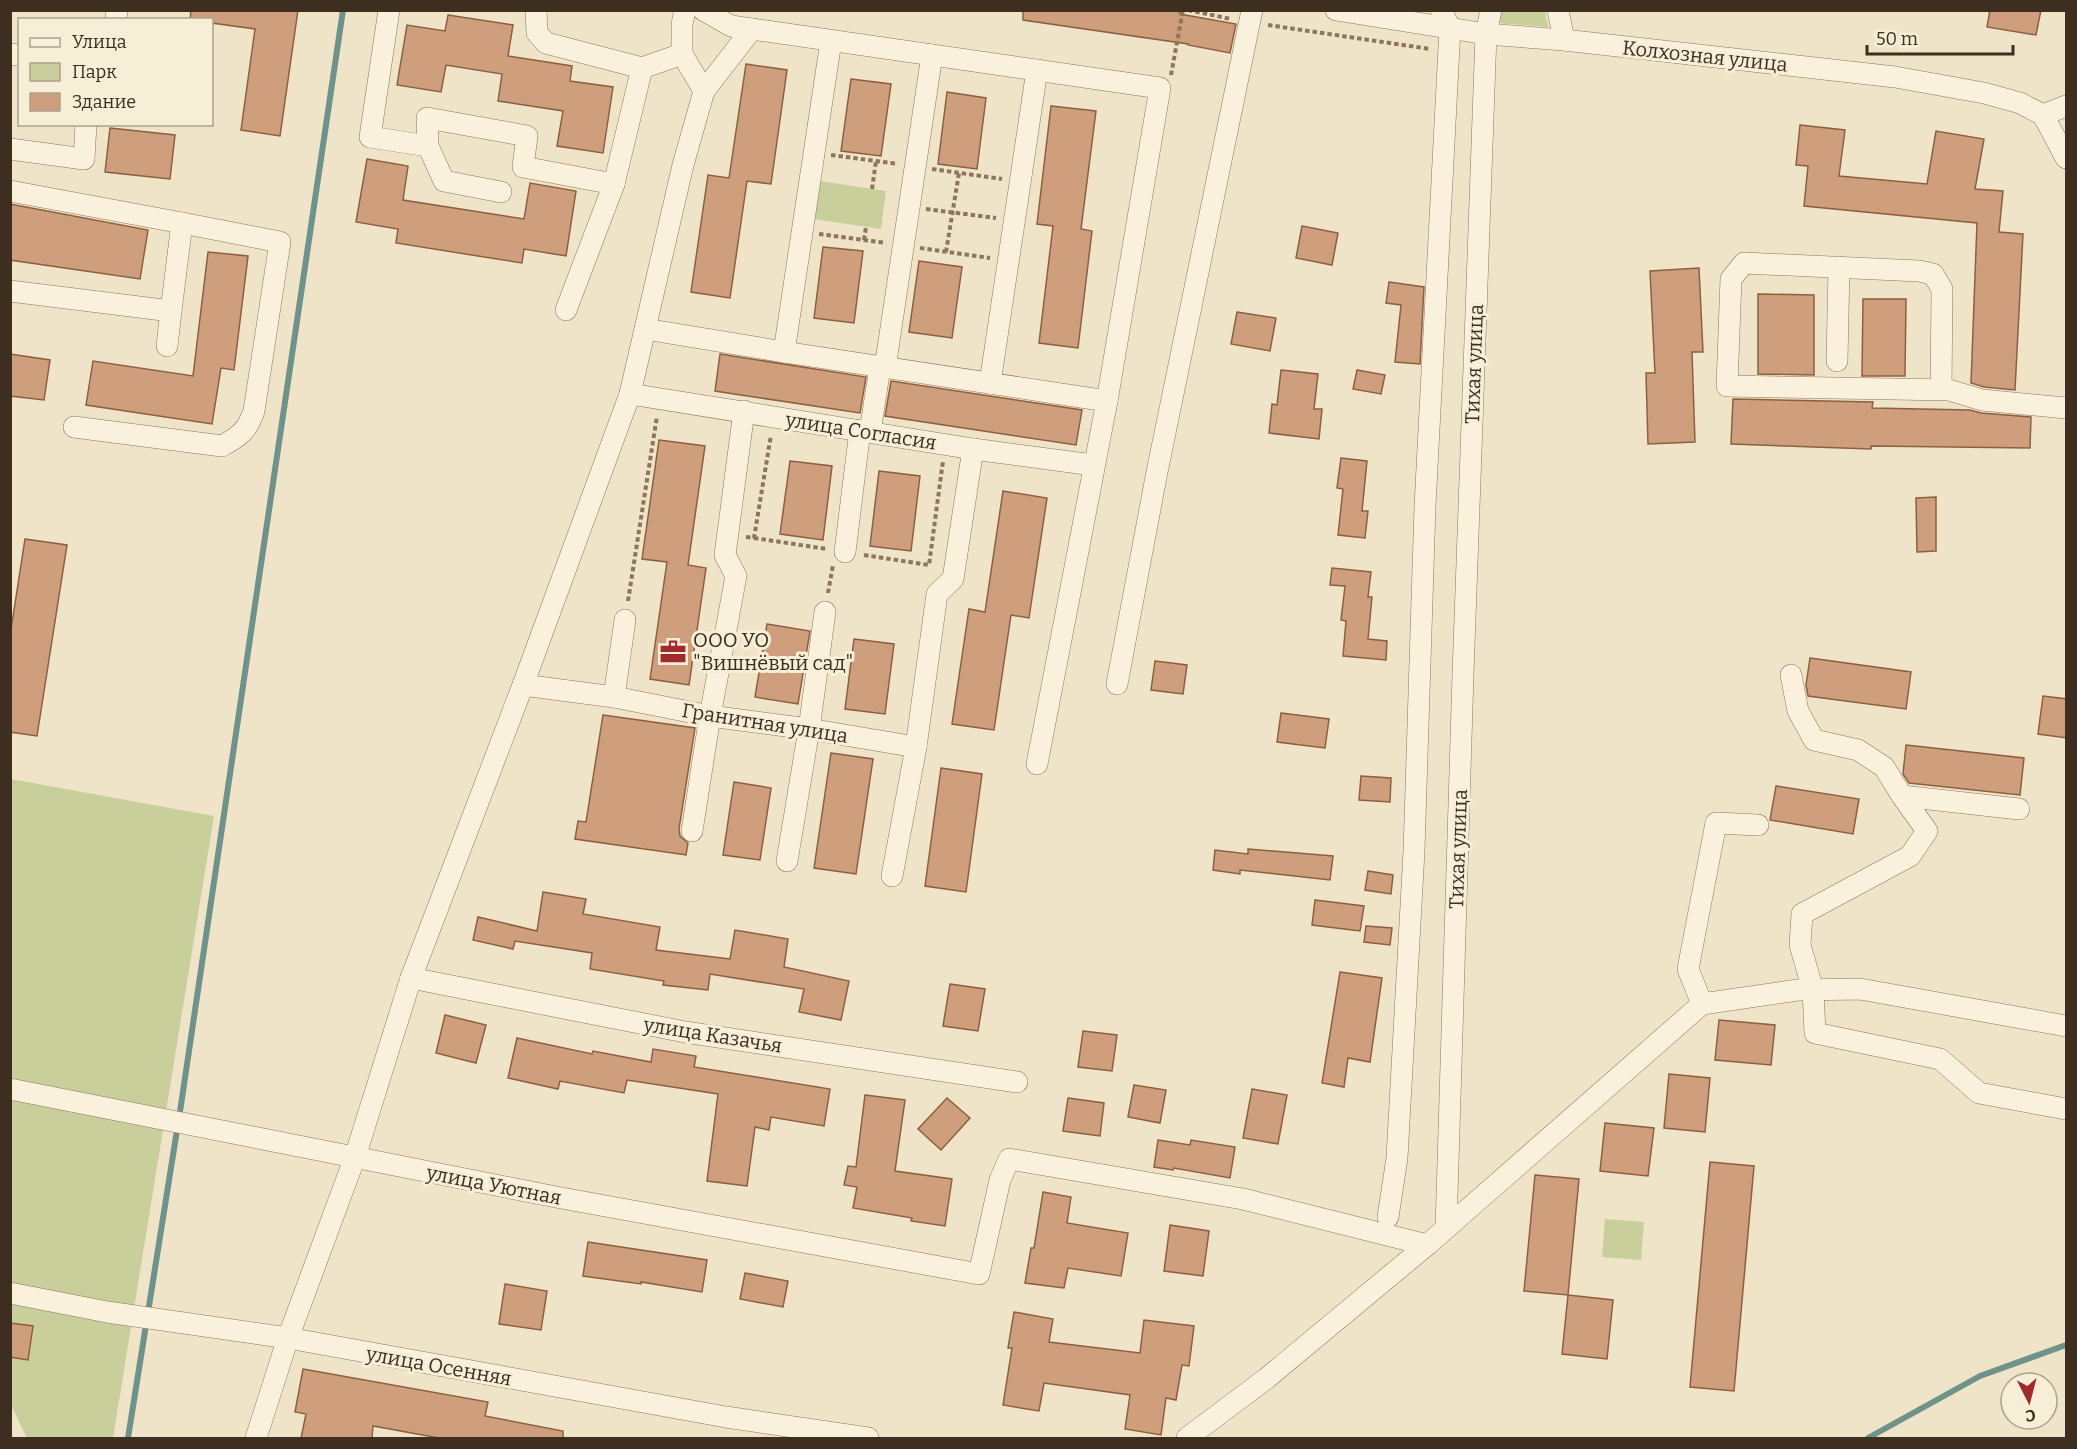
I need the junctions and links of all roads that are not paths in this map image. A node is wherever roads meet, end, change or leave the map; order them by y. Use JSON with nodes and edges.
{"nodes":[{"id":1,"x":389,"y":10,"type":"edge"},
{"id":2,"x":536,"y":10,"type":"edge"},
{"id":3,"x":685,"y":10,"type":"edge"},
{"id":4,"x":703,"y":10,"type":"edge"},
{"id":5,"x":1336,"y":10,"type":"edge"},
{"id":6,"x":1491,"y":10,"type":"edge"},
{"id":7,"x":1558,"y":10,"type":"edge"},
{"id":8,"x":1250,"y":16,"type":"edge"},
{"id":9,"x":1446,"y":19,"type":"edge"},
{"id":10,"x":752,"y":29,"type":"junction"},
{"id":11,"x":1486,"y":34,"type":"junction"},
{"id":12,"x":831,"y":40,"type":"junction"},
{"id":13,"x":1564,"y":40,"type":"junction"},
{"id":14,"x":682,"y":54,"type":"junction"},
{"id":15,"x":932,"y":55,"type":"junction"},
{"id":16,"x":642,"y":68,"type":"junction"},
{"id":17,"x":1037,"y":70,"type":"junction"},
{"id":18,"x":704,"y":91,"type":"junction"},
{"id":19,"x":2067,"y":106,"type":"edge"},
{"id":20,"x":2043,"y":116,"type":"junction"},
{"id":21,"x":86,"y":126,"type":"edge"},
{"id":22,"x":428,"y":146,"type":"junction"},
{"id":23,"x":10,"y":149,"type":"edge"},
{"id":24,"x":2067,"y":158,"type":"edge"},
{"id":25,"x":614,"y":184,"type":"junction"},
{"id":26,"x":10,"y":191,"type":"edge"},
{"id":27,"x":501,"y":192,"type":"dead end"},
{"id":28,"x":182,"y":223,"type":"junction"},
{"id":29,"x":1839,"y":267,"type":"junction"},
{"id":30,"x":10,"y":291,"type":"edge"},
{"id":31,"x":566,"y":310,"type":"dead end"},
{"id":32,"x":171,"y":311,"type":"junction"},
{"id":33,"x":645,"y":329,"type":"junction"},
{"id":34,"x":167,"y":346,"type":"dead end"},
{"id":35,"x":784,"y":352,"type":"junction"},
{"id":36,"x":1837,"y":361,"type":"dead end"},
{"id":37,"x":882,"y":367,"type":"junction"},
{"id":38,"x":990,"y":383,"type":"junction"},
{"id":39,"x":1941,"y":390,"type":"junction"},
{"id":40,"x":630,"y":394,"type":"junction"},
{"id":41,"x":1107,"y":401,"type":"junction"},
{"id":42,"x":2067,"y":408,"type":"edge"},
{"id":43,"x":744,"y":411,"type":"junction"},
{"id":44,"x":74,"y":427,"type":"dead end"},
{"id":45,"x":865,"y":431,"type":"junction"},
{"id":46,"x":973,"y":449,"type":"junction"},
{"id":47,"x":1093,"y":465,"type":"junction"},
{"id":48,"x":845,"y":552,"type":"road end"},
{"id":49,"x":825,"y":612,"type":"road end"},
{"id":50,"x":625,"y":620,"type":"road end"},
{"id":51,"x":1791,"y":675,"type":"dead end"},
{"id":52,"x":1117,"y":684,"type":"dead end"},
{"id":53,"x":523,"y":685,"type":"junction"},
{"id":54,"x":614,"y":697,"type":"junction"},
{"id":55,"x":710,"y":716,"type":"junction"},
{"id":56,"x":809,"y":729,"type":"junction"},
{"id":57,"x":916,"y":747,"type":"junction"},
{"id":58,"x":1037,"y":764,"type":"dead end"},
{"id":59,"x":1902,"y":796,"type":"junction"},
{"id":60,"x":2019,"y":809,"type":"dead end"},
{"id":61,"x":1758,"y":825,"type":"dead end"},
{"id":62,"x":692,"y":831,"type":"dead end"},
{"id":63,"x":787,"y":861,"type":"dead end"},
{"id":64,"x":892,"y":876,"type":"dead end"},
{"id":65,"x":411,"y":978,"type":"junction"},
{"id":66,"x":1805,"y":990,"type":"junction"},
{"id":67,"x":1702,"y":1004,"type":"junction"},
{"id":68,"x":2067,"y":1026,"type":"edge"},
{"id":69,"x":1017,"y":1082,"type":"dead end"},
{"id":70,"x":10,"y":1089,"type":"edge"},
{"id":71,"x":2067,"y":1109,"type":"edge"},
{"id":72,"x":355,"y":1157,"type":"junction"},
{"id":73,"x":1388,"y":1217,"type":"dead end"},
{"id":74,"x":1446,"y":1228,"type":"junction"},
{"id":75,"x":1427,"y":1245,"type":"junction"},
{"id":76,"x":10,"y":1293,"type":"edge"},
{"id":77,"x":288,"y":1338,"type":"junction"},
{"id":78,"x":256,"y":1438,"type":"edge"},
{"id":79,"x":868,"y":1438,"type":"edge"},
{"id":80,"x":1187,"y":1438,"type":"edge"}],
"edges":[{"from":1,"to":22,"type":"street"},
{"from":2,"to":16,"type":"street"},
{"from":3,"to":14,"type":"street"},
{"from":4,"to":10,"type":"street"},
{"from":5,"to":9,"type":"street","name":"Колхозная улица"},
{"from":6,"to":11,"type":"street","name":"Тихая улица"},
{"from":7,"to":13,"type":"street"},
{"from":8,"to":52,"type":"street"},
{"from":9,"to":11,"type":"street","name":"Колхозная улица"},
{"from":9,"to":73,"type":"street"},
{"from":10,"to":12,"type":"street"},
{"from":10,"to":18,"type":"street"},
{"from":11,"to":13,"type":"street","name":"Колхозная улица"},
{"from":11,"to":74,"type":"street","name":"Тихая улица"},
{"from":12,"to":15,"type":"street"},
{"from":12,"to":35,"type":"street"},
{"from":13,"to":20,"type":"street","name":"Колхозная улица"},
{"from":14,"to":16,"type":"street"},
{"from":14,"to":18,"type":"street"},
{"from":15,"to":17,"type":"street"},
{"from":15,"to":37,"type":"street"},
{"from":16,"to":25,"type":"street"},
{"from":17,"to":38,"type":"street"},
{"from":17,"to":41,"type":"street"},
{"from":18,"to":33,"type":"street"},
{"from":19,"to":20,"type":"street"},
{"from":20,"to":24,"type":"street"},
{"from":21,"to":23,"type":"street"},
{"from":22,"to":25,"type":"street"},
{"from":22,"to":27,"type":"street"},
{"from":25,"to":31,"type":"street"},
{"from":26,"to":28,"type":"street"},
{"from":28,"to":32,"type":"street"},
{"from":28,"to":44,"type":"street"},
{"from":29,"to":36,"type":"street"},
{"from":29,"to":39,"type":"street"},
{"from":29,"to":39,"type":"street"},
{"from":30,"to":32,"type":"street"},
{"from":32,"to":34,"type":"street"},
{"from":33,"to":35,"type":"street"},
{"from":33,"to":40,"type":"street"},
{"from":35,"to":37,"type":"street"},
{"from":37,"to":38,"type":"street"},
{"from":37,"to":45,"type":"street"},
{"from":38,"to":41,"type":"street"},
{"from":39,"to":42,"type":"street"},
{"from":40,"to":43,"type":"street","name":"улица Согласия"},
{"from":40,"to":53,"type":"street"},
{"from":41,"to":47,"type":"street"},
{"from":43,"to":45,"type":"street","name":"улица Согласия"},
{"from":43,"to":55,"type":"street"},
{"from":45,"to":46,"type":"street","name":"улица Согласия"},
{"from":45,"to":48,"type":"street"},
{"from":46,"to":47,"type":"street","name":"улица Согласия"},
{"from":46,"to":57,"type":"street"},
{"from":47,"to":58,"type":"street"},
{"from":49,"to":56,"type":"street"},
{"from":50,"to":54,"type":"street"},
{"from":51,"to":59,"type":"street"},
{"from":53,"to":54,"type":"street","name":"Гранитная улица"},
{"from":53,"to":65,"type":"street"},
{"from":54,"to":55,"type":"street","name":"Гранитная улица"},
{"from":55,"to":56,"type":"street","name":"Гранитная улица"},
{"from":55,"to":62,"type":"street"},
{"from":56,"to":57,"type":"street","name":"Гранитная улица"},
{"from":56,"to":63,"type":"street"},
{"from":57,"to":64,"type":"street"},
{"from":59,"to":60,"type":"street"},
{"from":59,"to":66,"type":"street"},
{"from":61,"to":67,"type":"street"},
{"from":65,"to":69,"type":"street","name":"улица Казачья"},
{"from":65,"to":72,"type":"street"},
{"from":66,"to":67,"type":"street"},
{"from":66,"to":68,"type":"street"},
{"from":66,"to":71,"type":"street"},
{"from":67,"to":74,"type":"street"},
{"from":70,"to":72,"type":"street","name":"улица Уютная"},
{"from":72,"to":75,"type":"street","name":"улица Уютная"},
{"from":72,"to":77,"type":"street"},
{"from":74,"to":75,"type":"street"},
{"from":75,"to":80,"type":"street"},
{"from":76,"to":77,"type":"street","name":"улица Осенняя"},
{"from":77,"to":78,"type":"street"},
{"from":77,"to":79,"type":"street","name":"улица Осенняя"}]}
